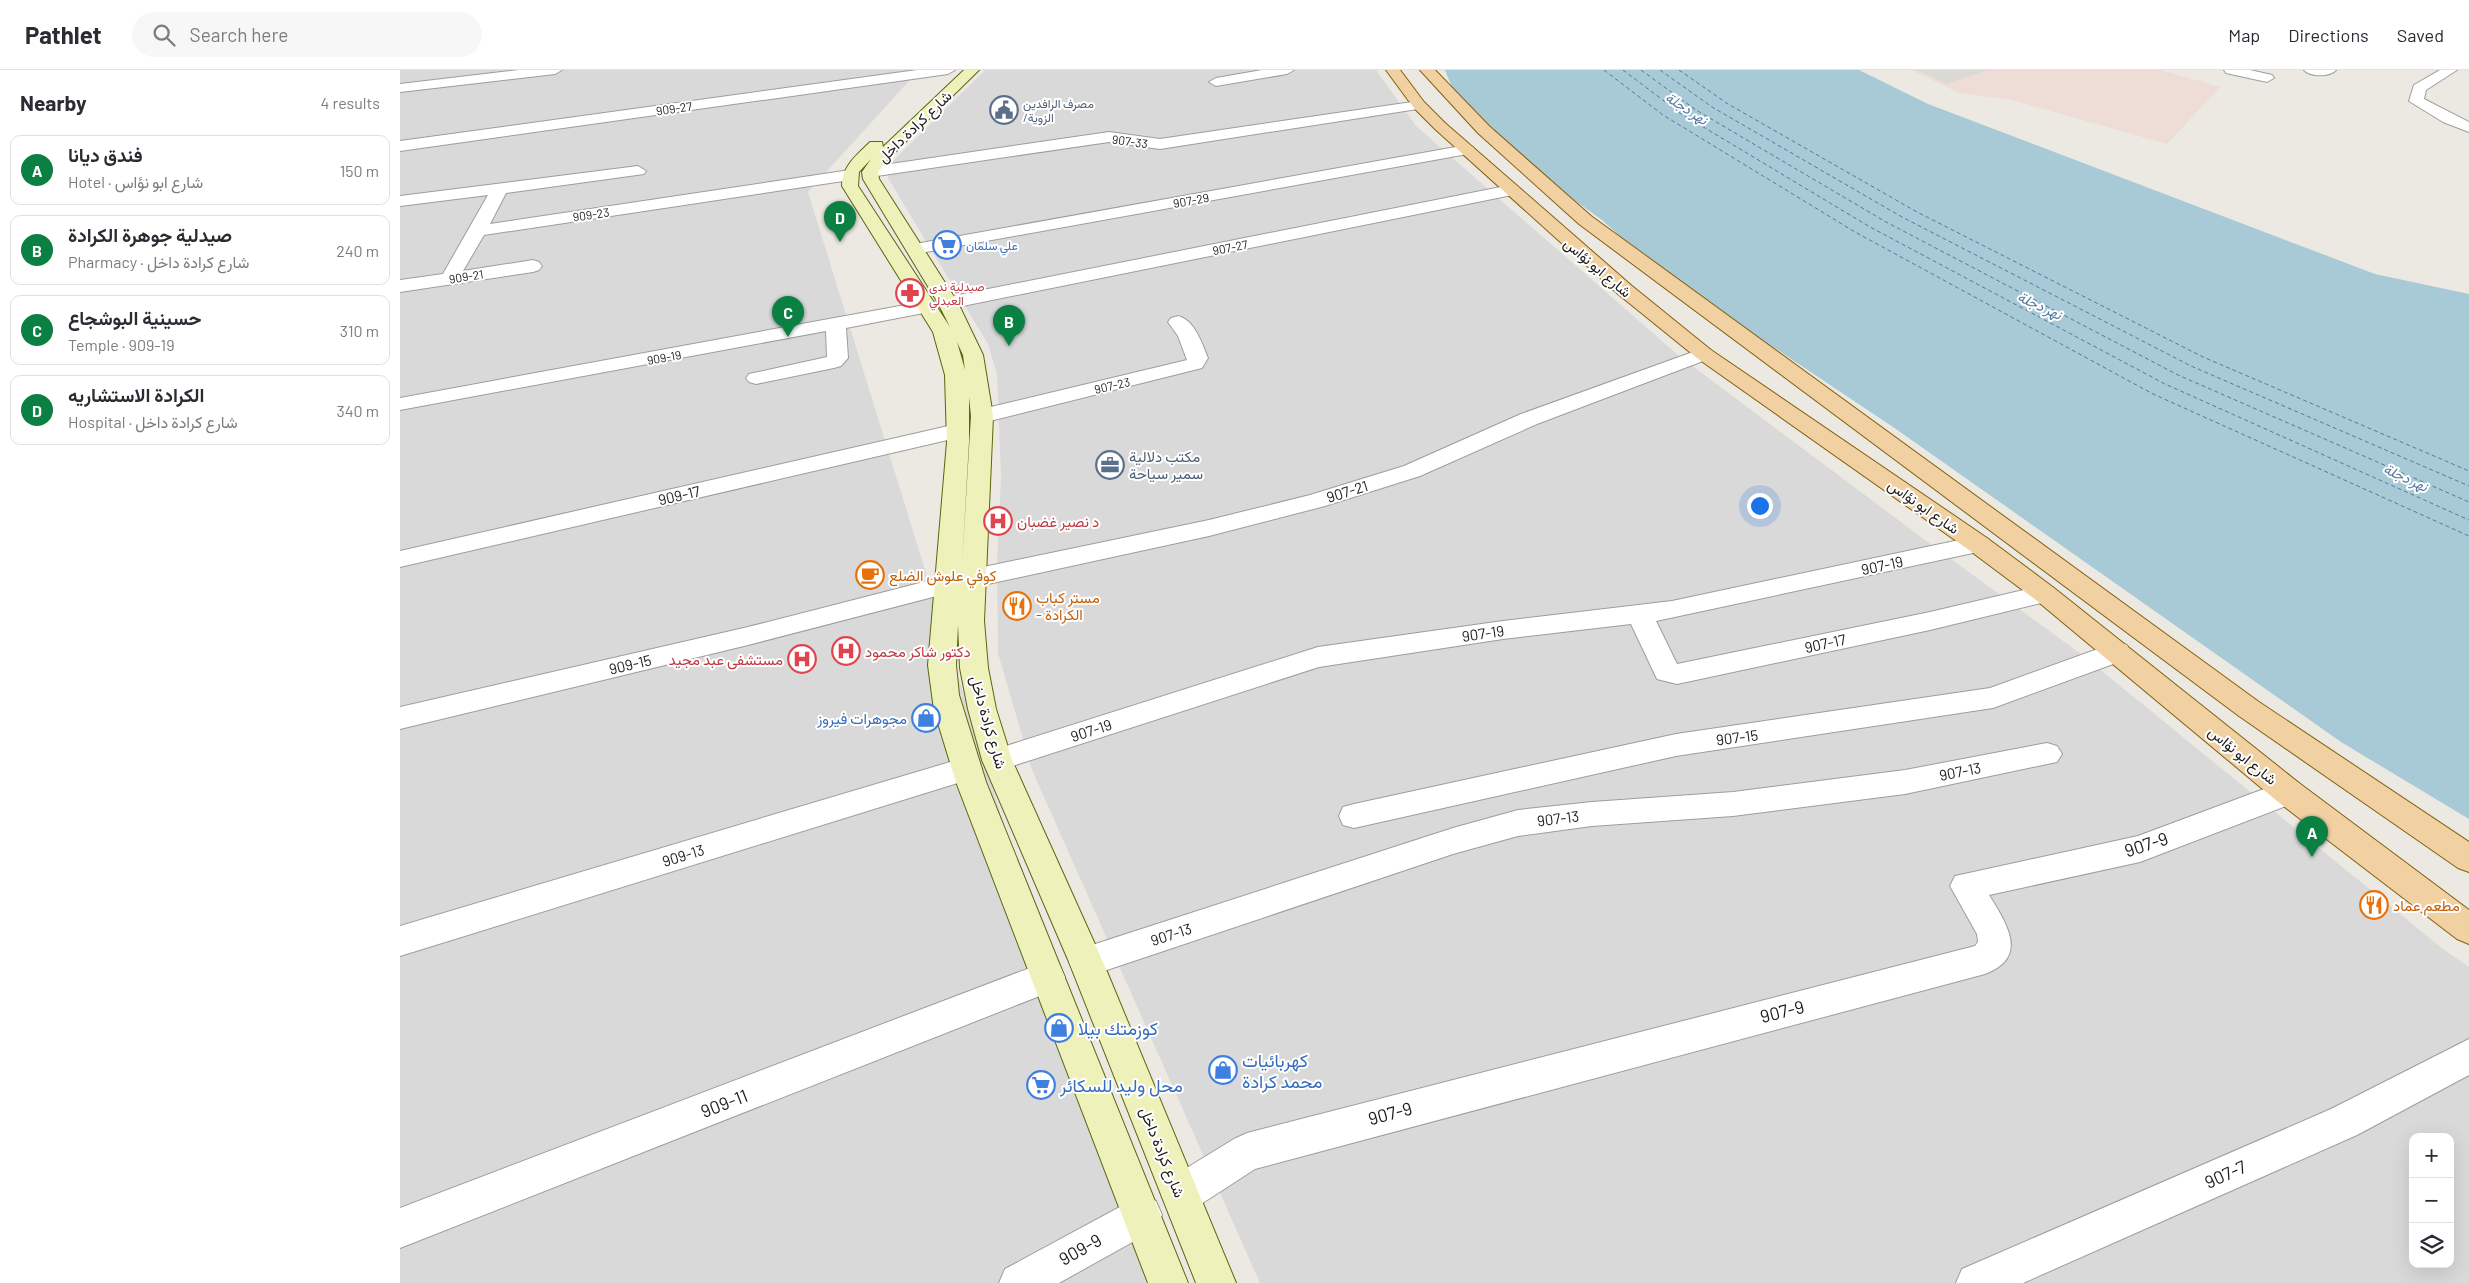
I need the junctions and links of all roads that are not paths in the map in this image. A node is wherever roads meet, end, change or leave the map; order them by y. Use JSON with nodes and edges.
{"nodes":[{"id":1,"x":555,"y":70,"type":"edge"},
{"id":2,"x":949,"y":70,"type":"edge"},
{"id":3,"x":972,"y":70,"type":"edge"},
{"id":4,"x":1287,"y":70,"type":"edge"},
{"id":5,"x":1393,"y":70,"type":"edge"},
{"id":6,"x":1427,"y":70,"type":"edge"},
{"id":7,"x":2231,"y":70,"type":"edge"},
{"id":8,"x":2311,"y":70,"type":"edge"},
{"id":9,"x":2329,"y":70,"type":"edge"},
{"id":10,"x":2450,"y":70,"type":"edge"},
{"id":11,"x":2267,"y":78,"type":"dead end"},
{"id":12,"x":1216,"y":82,"type":"dead end"},
{"id":13,"x":400,"y":88,"type":"edge"},
{"id":14,"x":1419,"y":105,"type":"junction"},
{"id":15,"x":2469,"y":127,"type":"edge"},
{"id":16,"x":400,"y":146,"type":"edge"},
{"id":17,"x":1467,"y":150,"type":"junction"},
{"id":18,"x":638,"y":171,"type":"dead end"},
{"id":19,"x":860,"y":174,"type":"junction"},
{"id":20,"x":500,"y":189,"type":"junction"},
{"id":21,"x":1511,"y":190,"type":"junction"},
{"id":22,"x":400,"y":201,"type":"edge"},
{"id":23,"x":478,"y":231,"type":"junction"},
{"id":24,"x":915,"y":249,"type":"junction"},
{"id":25,"x":533,"y":266,"type":"dead end"},
{"id":26,"x":450,"y":278,"type":"junction"},
{"id":27,"x":400,"y":286,"type":"edge"},
{"id":28,"x":938,"y":305,"type":"junction"},
{"id":29,"x":1178,"y":322,"type":"dead end"},
{"id":30,"x":836,"y":325,"type":"junction"},
{"id":31,"x":1704,"y":354,"type":"junction"},
{"id":32,"x":756,"y":378,"type":"dead end"},
{"id":33,"x":400,"y":404,"type":"edge"},
{"id":34,"x":982,"y":416,"type":"junction"},
{"id":35,"x":957,"y":431,"type":"junction"},
{"id":36,"x":1978,"y":544,"type":"junction"},
{"id":37,"x":400,"y":559,"type":"edge"},
{"id":38,"x":974,"y":578,"type":"junction"},
{"id":39,"x":947,"y":585,"type":"junction"},
{"id":40,"x":2045,"y":594,"type":"junction"},
{"id":41,"x":1639,"y":614,"type":"junction"},
{"id":42,"x":2117,"y":652,"type":"junction"},
{"id":43,"x":400,"y":718,"type":"edge"},
{"id":44,"x":2047,"y":754,"type":"dead end"},
{"id":45,"x":997,"y":760,"type":"junction"},
{"id":46,"x":967,"y":769,"type":"junction"},
{"id":47,"x":2288,"y":792,"type":"junction"},
{"id":48,"x":1354,"y":816,"type":"dead end"},
{"id":49,"x":2469,"y":859,"type":"edge"},
{"id":50,"x":2469,"y":929,"type":"edge"},
{"id":51,"x":400,"y":941,"type":"edge"},
{"id":52,"x":1086,"y":962,"type":"junction"},
{"id":53,"x":1048,"y":977,"type":"junction"},
{"id":54,"x":2469,"y":1056,"type":"edge"},
{"id":55,"x":1180,"y":1194,"type":"junction"},
{"id":56,"x":1142,"y":1215,"type":"junction"},
{"id":57,"x":400,"y":1228,"type":"edge"},
{"id":58,"x":1018,"y":1283,"type":"edge"},
{"id":59,"x":1168,"y":1283,"type":"edge"},
{"id":60,"x":1216,"y":1283,"type":"edge"},
{"id":61,"x":1976,"y":1283,"type":"edge"}],
"edges":[{"from":1,"to":13,"type":"street"},
{"from":2,"to":16,"type":"street","name":"909-27"},
{"from":2,"to":19,"type":"main road","name":"شارع كرادة داخل"},
{"from":3,"to":19,"type":"main road","name":"شارع كرادة داخل"},
{"from":4,"to":12,"type":"street"},
{"from":5,"to":14,"type":"main road","name":"شارع ابو نؤاس"},
{"from":6,"to":49,"type":"main road","name":"شارع ابو نؤاس"},
{"from":7,"to":11,"type":"street"},
{"from":8,"to":9,"type":"street"},
{"from":10,"to":15,"type":"street"},
{"from":14,"to":17,"type":"main road","name":"شارع ابو نؤاس"},
{"from":14,"to":19,"type":"street","name":"907-33"},
{"from":17,"to":21,"type":"main road","name":"شارع ابو نؤاس"},
{"from":17,"to":24,"type":"street","name":"907-29"},
{"from":18,"to":20,"type":"street"},
{"from":19,"to":23,"type":"street","name":"909-23"},
{"from":19,"to":24,"type":"main road","name":"شارع كرادة داخل"},
{"from":19,"to":28,"type":"main road","name":"شارع كرادة داخل"},
{"from":20,"to":22,"type":"street"},
{"from":20,"to":23,"type":"street"},
{"from":21,"to":28,"type":"street","name":"907-27"},
{"from":21,"to":31,"type":"main road","name":"شارع ابو نؤاس"},
{"from":23,"to":26,"type":"street"},
{"from":24,"to":28,"type":"main road","name":"شارع كرادة داخل"},
{"from":25,"to":26,"type":"street","name":"909-21"},
{"from":26,"to":27,"type":"street","name":"909-21"},
{"from":28,"to":30,"type":"street","name":"909-19"},
{"from":28,"to":34,"type":"main road","name":"شارع كرادة داخل"},
{"from":28,"to":35,"type":"main road","name":"شارع كرادة داخل"},
{"from":29,"to":34,"type":"street","name":"907-23"},
{"from":30,"to":32,"type":"street"},
{"from":30,"to":33,"type":"street","name":"909-19"},
{"from":31,"to":36,"type":"main road","name":"شارع ابو نؤاس"},
{"from":31,"to":38,"type":"street","name":"907-21"},
{"from":34,"to":38,"type":"main road","name":"شارع كرادة داخل"},
{"from":35,"to":37,"type":"street","name":"909-17"},
{"from":35,"to":39,"type":"main road","name":"شارع كرادة داخل"},
{"from":36,"to":40,"type":"main road","name":"شارع ابو نؤاس"},
{"from":36,"to":41,"type":"street","name":"907-19"},
{"from":38,"to":45,"type":"main road","name":"شارع كرادة داخل"},
{"from":39,"to":43,"type":"street","name":"909-15"},
{"from":39,"to":46,"type":"main road","name":"شارع كرادة داخل"},
{"from":40,"to":41,"type":"street","name":"907-17"},
{"from":40,"to":42,"type":"main road","name":"شارع ابو نؤاس"},
{"from":41,"to":45,"type":"street","name":"907-19"},
{"from":42,"to":47,"type":"main road","name":"شارع ابو نؤاس"},
{"from":42,"to":48,"type":"street","name":"907-15"},
{"from":44,"to":52,"type":"street","name":"907-13"},
{"from":45,"to":52,"type":"main road","name":"شارع كرادة داخل"},
{"from":46,"to":51,"type":"street","name":"909-13"},
{"from":46,"to":53,"type":"main road","name":"شارع كرادة داخل"},
{"from":47,"to":50,"type":"main road","name":"شارع ابو نؤاس"},
{"from":47,"to":55,"type":"street","name":"907-9"},
{"from":52,"to":55,"type":"main road","name":"شارع كرادة داخل"},
{"from":53,"to":56,"type":"main road","name":"شارع كرادة داخل"},
{"from":53,"to":57,"type":"street","name":"909-11"},
{"from":54,"to":61,"type":"street","name":"907-7"},
{"from":55,"to":60,"type":"main road","name":"شارع كرادة داخل"},
{"from":56,"to":58,"type":"street","name":"909-9"},
{"from":56,"to":59,"type":"main road","name":"شارع كرادة داخل"}]}
